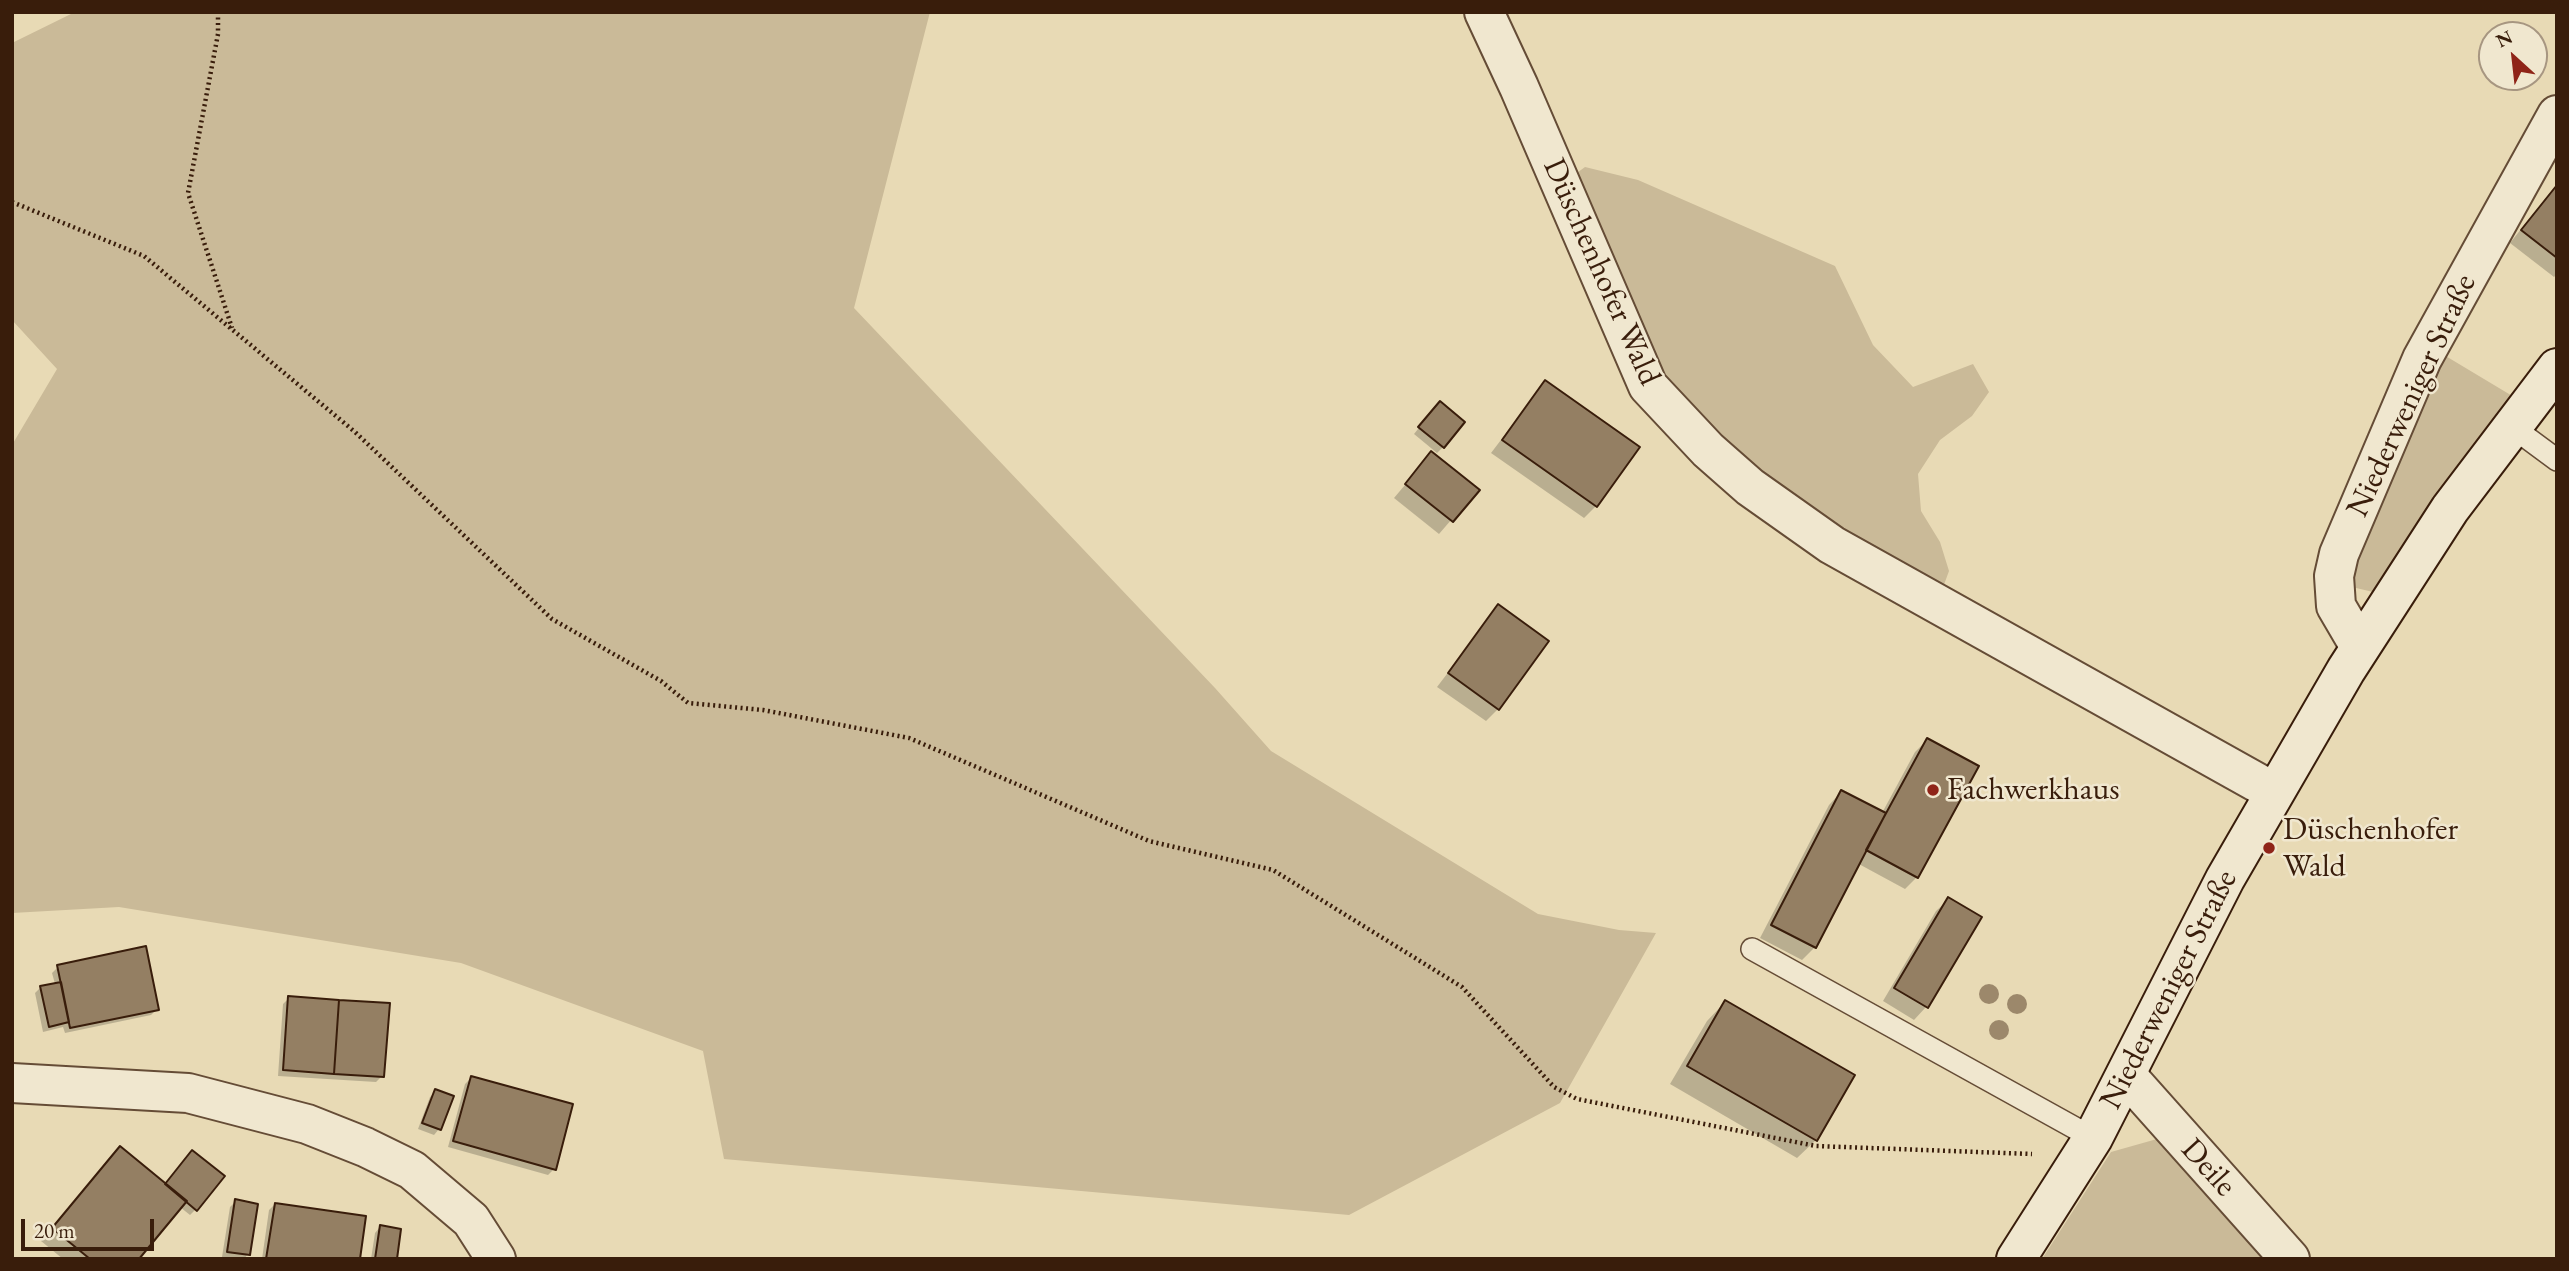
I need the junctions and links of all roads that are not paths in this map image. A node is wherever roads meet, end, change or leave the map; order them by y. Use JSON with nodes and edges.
{"nodes":[{"id":1,"x":1483,"y":12,"type":"edge"},
{"id":2,"x":2557,"y":115,"type":"edge"},
{"id":3,"x":2557,"y":368,"type":"edge"},
{"id":4,"x":2511,"y":426,"type":"junction"},
{"id":5,"x":2557,"y":460,"type":"edge"},
{"id":6,"x":2360,"y":647,"type":"junction"},
{"id":7,"x":2274,"y":792,"type":"junction"},
{"id":8,"x":1752,"y":949,"type":"dead end"},
{"id":9,"x":2127,"y":1076,"type":"junction"},
{"id":10,"x":12,"y":1083,"type":"edge"},
{"id":11,"x":2087,"y":1147,"type":"junction"},
{"id":12,"x":496,"y":1259,"type":"edge"},
{"id":13,"x":2017,"y":1259,"type":"edge"},
{"id":14,"x":2290,"y":1259,"type":"edge"}],
"edges":[{"from":1,"to":7,"type":"street","name":"Düschenhofer Wald"},
{"from":2,"to":6,"type":"street","name":"Niederweniger Straße"},
{"from":3,"to":4,"type":"street","name":"Niederweniger Straße"},
{"from":4,"to":5,"type":"lane"},
{"from":4,"to":6,"type":"street","name":"Niederweniger Straße"},
{"from":6,"to":7,"type":"street","name":"Niederweniger Straße"},
{"from":7,"to":9,"type":"street","name":"Niederweniger Straße"},
{"from":8,"to":11,"type":"lane"},
{"from":9,"to":11,"type":"street","name":"Niederweniger Straße"},
{"from":9,"to":14,"type":"street","name":"Deile"},
{"from":10,"to":12,"type":"street"},
{"from":11,"to":13,"type":"street","name":"Niederweniger Straße"}]}
